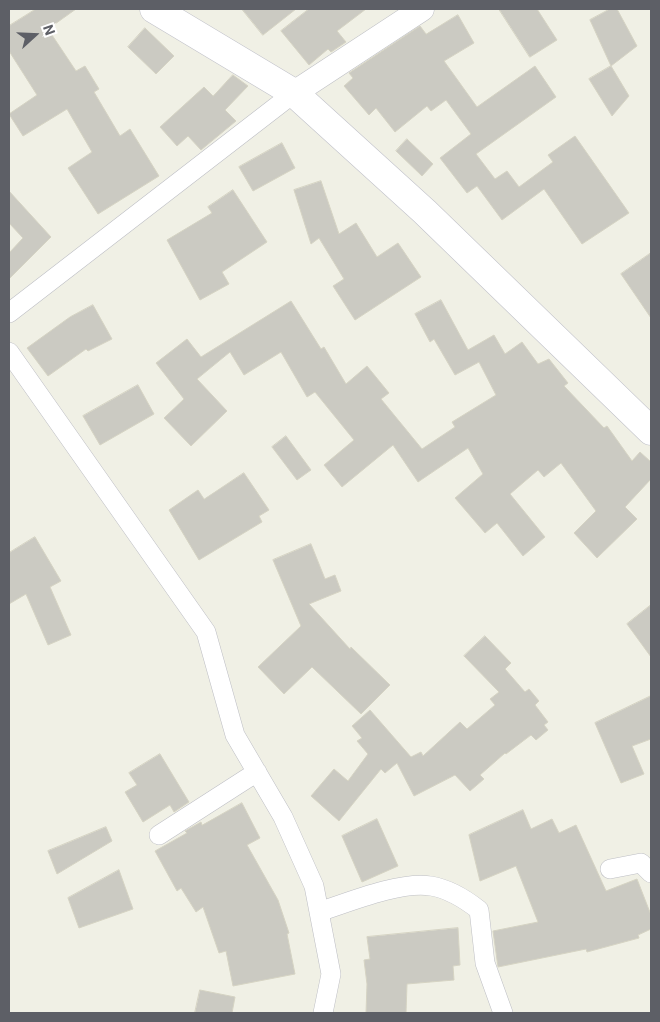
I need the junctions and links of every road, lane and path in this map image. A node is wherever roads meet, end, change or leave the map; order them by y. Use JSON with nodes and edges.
{"nodes":[{"id":1,"x":154,"y":9,"type":"edge"},
{"id":2,"x":422,"y":9,"type":"edge"},
{"id":3,"x":294,"y":93,"type":"junction"},
{"id":4,"x":9,"y":313,"type":"edge"},
{"id":5,"x":9,"y":352,"type":"edge"},
{"id":6,"x":651,"y":431,"type":"edge"},
{"id":7,"x":256,"y":772,"type":"junction"},
{"id":8,"x":159,"y":835,"type":"dead end"},
{"id":9,"x":610,"y":869,"type":"dead end"},
{"id":10,"x":651,"y":873,"type":"edge"},
{"id":11,"x":319,"y":912,"type":"junction"},
{"id":12,"x":323,"y":1013,"type":"edge"},
{"id":13,"x":503,"y":1013,"type":"edge"}],
"edges":[{"from":1,"to":3,"type":"main road"},
{"from":2,"to":3,"type":"street"},
{"from":3,"to":4,"type":"street"},
{"from":3,"to":6,"type":"main road"},
{"from":5,"to":7,"type":"street"},
{"from":7,"to":8,"type":"street"},
{"from":7,"to":11,"type":"street"},
{"from":9,"to":10,"type":"street"},
{"from":11,"to":12,"type":"street"},
{"from":11,"to":13,"type":"street"}]}
